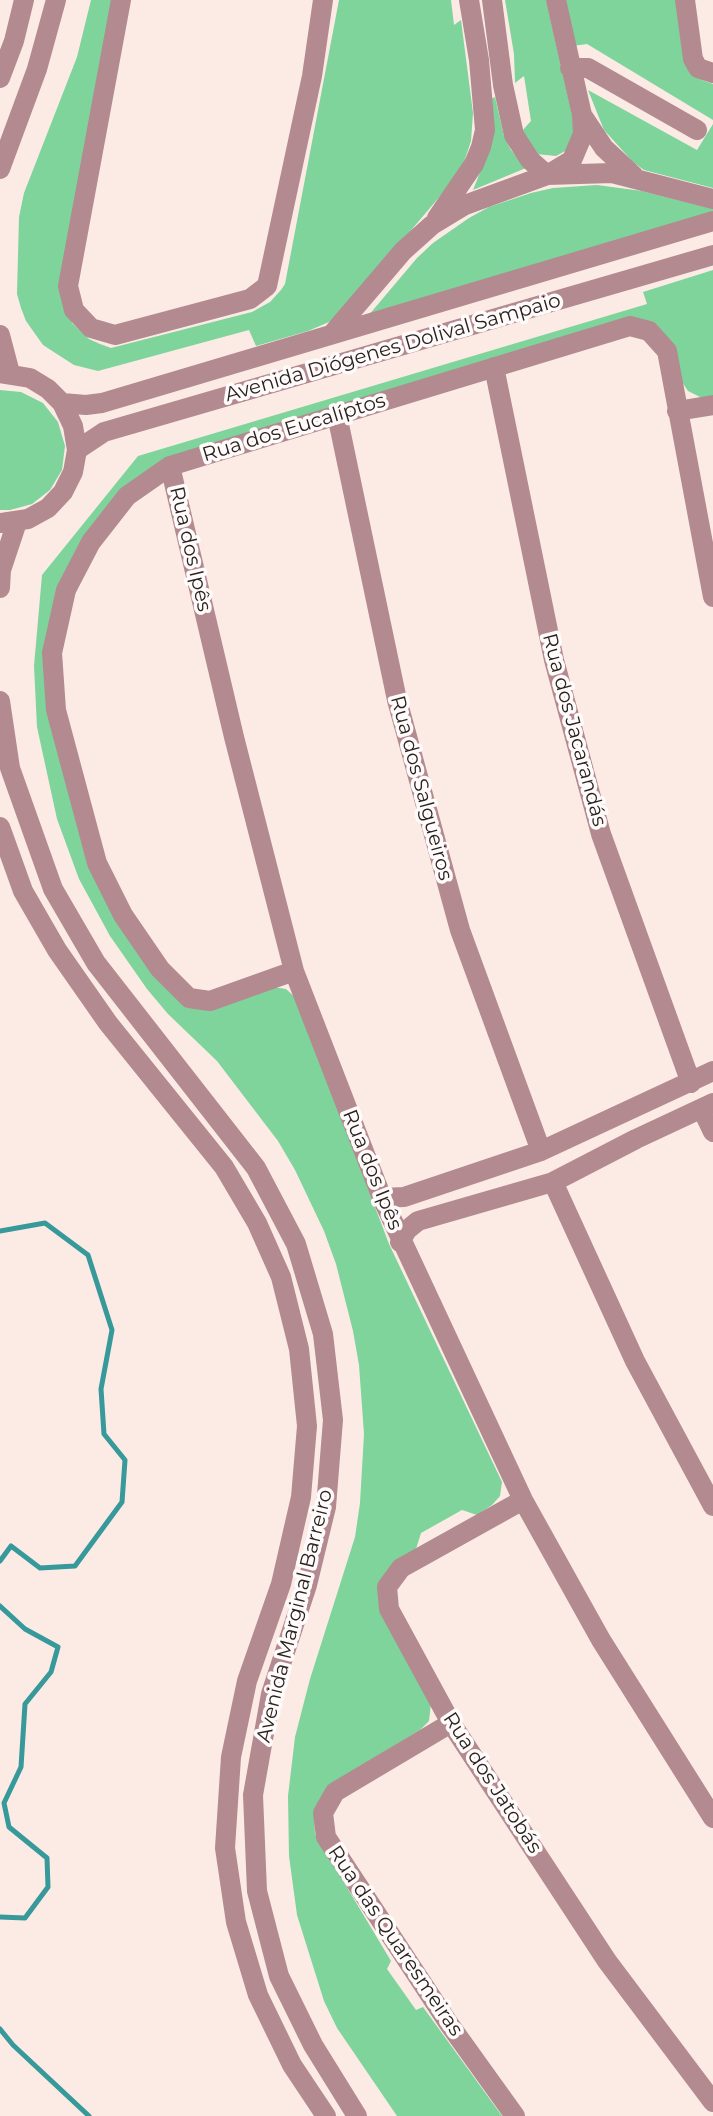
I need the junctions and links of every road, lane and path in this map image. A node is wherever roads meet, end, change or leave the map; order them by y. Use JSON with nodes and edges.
{"nodes":[{"id":1,"x":24,"y":0,"type":"edge"},
{"id":2,"x":56,"y":0,"type":"edge"},
{"id":3,"x":121,"y":0,"type":"edge"},
{"id":4,"x":323,"y":0,"type":"edge"},
{"id":5,"x":492,"y":0,"type":"edge"},
{"id":6,"x":556,"y":0,"type":"edge"},
{"id":7,"x":685,"y":0,"type":"edge"},
{"id":8,"x":469,"y":1,"type":"edge"},
{"id":9,"x":570,"y":68,"type":"junction"},
{"id":10,"x":713,"y":73,"type":"edge"},
{"id":11,"x":0,"y":78,"type":"edge"},
{"id":12,"x":503,"y":85,"type":"junction"},
{"id":13,"x":481,"y":89,"type":"junction"},
{"id":14,"x":582,"y":115,"type":"junction"},
{"id":15,"x":697,"y":130,"type":"dead end"},
{"id":16,"x":0,"y":169,"type":"edge"},
{"id":17,"x":547,"y":175,"type":"junction"},
{"id":18,"x":640,"y":181,"type":"junction"},
{"id":19,"x":713,"y":199,"type":"edge"},
{"id":20,"x":713,"y":221,"type":"edge"},
{"id":21,"x":432,"y":225,"type":"junction"},
{"id":22,"x":713,"y":255,"type":"edge"},
{"id":23,"x":333,"y":333,"type":"junction"},
{"id":24,"x":0,"y":335,"type":"edge"},
{"id":25,"x":494,"y":367,"type":"junction"},
{"id":26,"x":5,"y":373,"type":"edge"},
{"id":27,"x":62,"y":403,"type":"junction"},
{"id":28,"x":713,"y":405,"type":"edge"},
{"id":29,"x":677,"y":411,"type":"junction"},
{"id":30,"x":337,"y":415,"type":"junction"},
{"id":31,"x":77,"y":450,"type":"junction"},
{"id":32,"x":170,"y":466,"type":"junction"},
{"id":33,"x":8,"y":523,"type":"edge"},
{"id":34,"x":0,"y":588,"type":"edge"},
{"id":35,"x":713,"y":597,"type":"edge"},
{"id":36,"x":0,"y":701,"type":"edge"},
{"id":37,"x":0,"y":827,"type":"edge"},
{"id":38,"x":294,"y":971,"type":"junction"},
{"id":39,"x":713,"y":1071,"type":"edge"},
{"id":40,"x":691,"y":1083,"type":"junction"},
{"id":41,"x":707,"y":1106,"type":"edge"},
{"id":42,"x":622,"y":1114,"type":"junction"},
{"id":43,"x":713,"y":1132,"type":"edge"},
{"id":44,"x":636,"y":1139,"type":"junction"},
{"id":45,"x":541,"y":1151,"type":"junction"},
{"id":46,"x":553,"y":1182,"type":"junction"},
{"id":47,"x":382,"y":1198,"type":"junction"},
{"id":48,"x":400,"y":1242,"type":"junction"},
{"id":49,"x":523,"y":1500,"type":"junction"},
{"id":50,"x":713,"y":1506,"type":"edge"},
{"id":51,"x":451,"y":1723,"type":"junction"},
{"id":52,"x":713,"y":1818,"type":"edge"},
{"id":53,"x":713,"y":2102,"type":"edge"},
{"id":54,"x":326,"y":2116,"type":"edge"},
{"id":55,"x":357,"y":2116,"type":"edge"},
{"id":56,"x":515,"y":2116,"type":"edge"}],
"edges":[{"from":1,"to":11,"type":"street"},
{"from":2,"to":16,"type":"street"},
{"from":3,"to":4,"type":"street"},
{"from":5,"to":8,"type":"street"},
{"from":5,"to":12,"type":"street"},
{"from":6,"to":9,"type":"street"},
{"from":7,"to":10,"type":"street"},
{"from":8,"to":13,"type":"street"},
{"from":9,"to":14,"type":"street"},
{"from":9,"to":15,"type":"street"},
{"from":12,"to":13,"type":"street"},
{"from":12,"to":17,"type":"street"},
{"from":13,"to":21,"type":"street"},
{"from":14,"to":17,"type":"street"},
{"from":14,"to":18,"type":"street"},
{"from":17,"to":18,"type":"street","name":"Avenida Diógenes Dolival Sampaio"},
{"from":17,"to":21,"type":"street","name":"Avenida Diógenes Dolival Sampaio"},
{"from":18,"to":19,"type":"street","name":"Avenida Diógenes Dolival Sampaio"},
{"from":20,"to":23,"type":"street","name":"Avenida Diógenes Dolival Sampaio"},
{"from":21,"to":23,"type":"street","name":"Avenida Diógenes Dolival Sampaio"},
{"from":22,"to":31,"type":"street","name":"Avenida Diógenes Dolival Sampaio"},
{"from":23,"to":27,"type":"street","name":"Avenida Diógenes Dolival Sampaio"},
{"from":24,"to":26,"type":"street"},
{"from":25,"to":29,"type":"street","name":"Rua dos Eucalíptos"},
{"from":25,"to":30,"type":"street","name":"Rua dos Eucalíptos"},
{"from":25,"to":40,"type":"street","name":"Rua dos Jacarandás"},
{"from":26,"to":27,"type":"street"},
{"from":27,"to":31,"type":"street"},
{"from":28,"to":29,"type":"street"},
{"from":29,"to":35,"type":"street"},
{"from":30,"to":32,"type":"street","name":"Rua dos Eucalíptos"},
{"from":30,"to":45,"type":"street","name":"Rua dos Salgueiros"},
{"from":31,"to":33,"type":"street"},
{"from":32,"to":38,"type":"street","name":"Rua dos Ipês"},
{"from":32,"to":38,"type":"street","name":"Rua dos Eucalíptos"},
{"from":33,"to":34,"type":"street"},
{"from":36,"to":55,"type":"street","name":"Avenida Marginal Barreiro"},
{"from":37,"to":54,"type":"street","name":"Avenida Marginal Barreiro"},
{"from":38,"to":47,"type":"street","name":"Rua dos Ipês"},
{"from":39,"to":40,"type":"street"},
{"from":40,"to":42,"type":"street"},
{"from":41,"to":43,"type":"street"},
{"from":41,"to":44,"type":"street"},
{"from":42,"to":44,"type":"street"},
{"from":42,"to":45,"type":"street"},
{"from":44,"to":46,"type":"street"},
{"from":45,"to":47,"type":"street"},
{"from":46,"to":48,"type":"street"},
{"from":46,"to":50,"type":"street"},
{"from":47,"to":48,"type":"street","name":"Rua dos Ipês"},
{"from":48,"to":49,"type":"street","name":"Rua dos Ipês"},
{"from":49,"to":51,"type":"street","name":"Rua dos Jatobás"},
{"from":49,"to":52,"type":"street","name":"Rua dos Ipês"},
{"from":51,"to":53,"type":"street","name":"Rua dos Jatobás"},
{"from":51,"to":56,"type":"street","name":"Rua das Quaresmeiras"}]}
